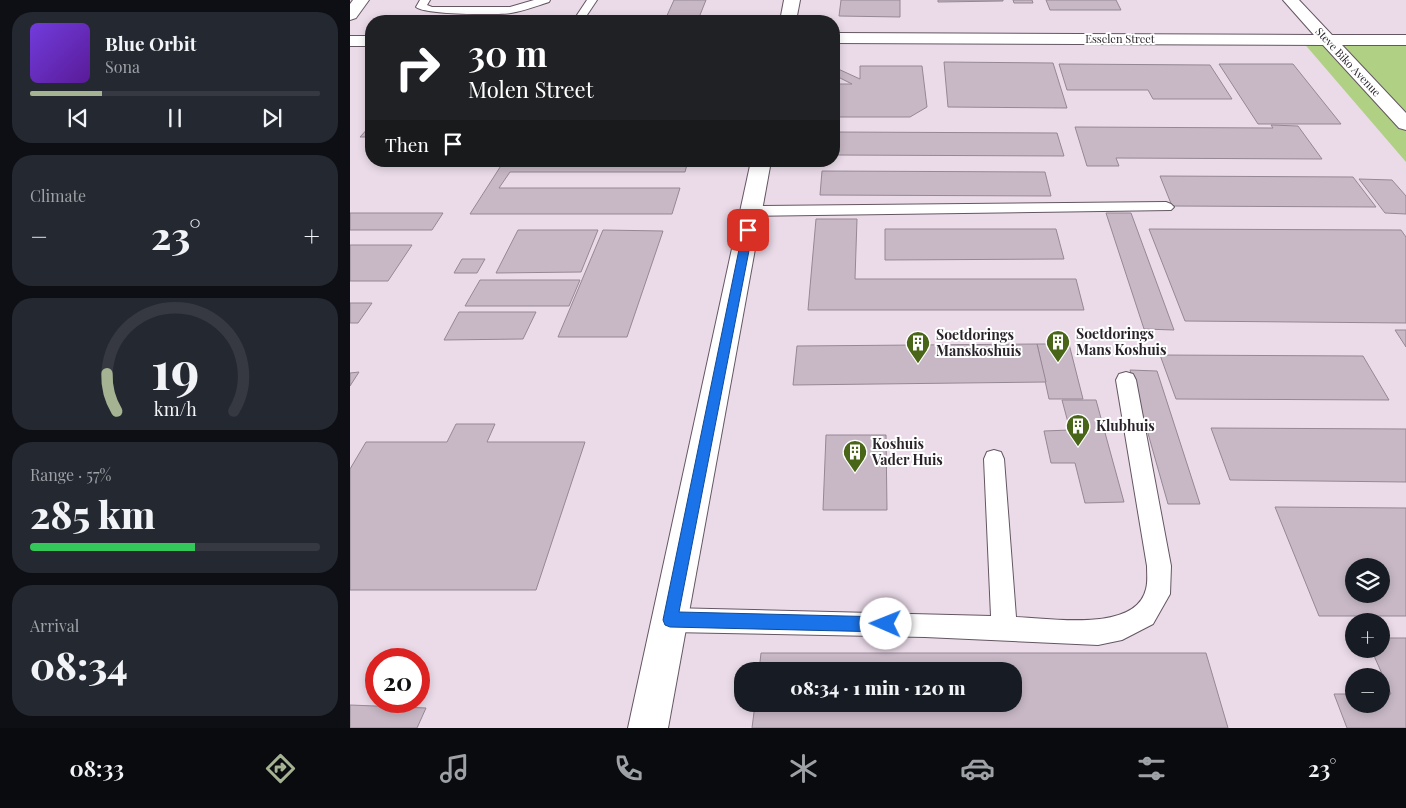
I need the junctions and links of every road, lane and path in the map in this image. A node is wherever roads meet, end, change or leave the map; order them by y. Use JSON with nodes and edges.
{"nodes":[{"id":1,"x":361,"y":0,"type":"edge"},
{"id":2,"x":425,"y":0,"type":"edge"},
{"id":3,"x":545,"y":0,"type":"edge"},
{"id":4,"x":592,"y":0,"type":"edge"},
{"id":5,"x":792,"y":0,"type":"edge"},
{"id":6,"x":1291,"y":0,"type":"edge"},
{"id":7,"x":350,"y":15,"type":"edge"},
{"id":8,"x":582,"y":15,"type":"edge"},
{"id":9,"x":789,"y":15,"type":"edge"},
{"id":10,"x":840,"y":38,"type":"edge"},
{"id":11,"x":1328,"y":40,"type":"junction"},
{"id":12,"x":1406,"y":40,"type":"edge"},
{"id":13,"x":350,"y":41,"type":"edge"},
{"id":14,"x":365,"y":41,"type":"edge"},
{"id":15,"x":1406,"y":124,"type":"edge"},
{"id":16,"x":760,"y":167,"type":"edge"},
{"id":17,"x":1166,"y":207,"type":"dead end"},
{"id":18,"x":752,"y":211,"type":"junction"},
{"id":19,"x":1126,"y":380,"type":"dead end"},
{"id":20,"x":994,"y":459,"type":"dead end"},
{"id":21,"x":670,"y":620,"type":"junction"},
{"id":22,"x":1004,"y":629,"type":"junction"},
{"id":23,"x":648,"y":728,"type":"edge"}],
"edges":[{"from":1,"to":7,"type":"street"},
{"from":2,"to":3,"type":"lane"},
{"from":4,"to":8,"type":"lane"},
{"from":5,"to":9,"type":"street"},
{"from":6,"to":11,"type":"street","name":"Steve Biko Avenue"},
{"from":10,"to":11,"type":"street","name":"Esselen Street"},
{"from":11,"to":12,"type":"street","name":"Esselen Street"},
{"from":11,"to":15,"type":"street","name":"Steve Biko Avenue"},
{"from":13,"to":14,"type":"street"},
{"from":16,"to":18,"type":"street"},
{"from":17,"to":18,"type":"lane"},
{"from":18,"to":21,"type":"street"},
{"from":19,"to":22,"type":"lane"},
{"from":20,"to":22,"type":"lane"},
{"from":21,"to":22,"type":"lane"},
{"from":21,"to":23,"type":"street"}]}
